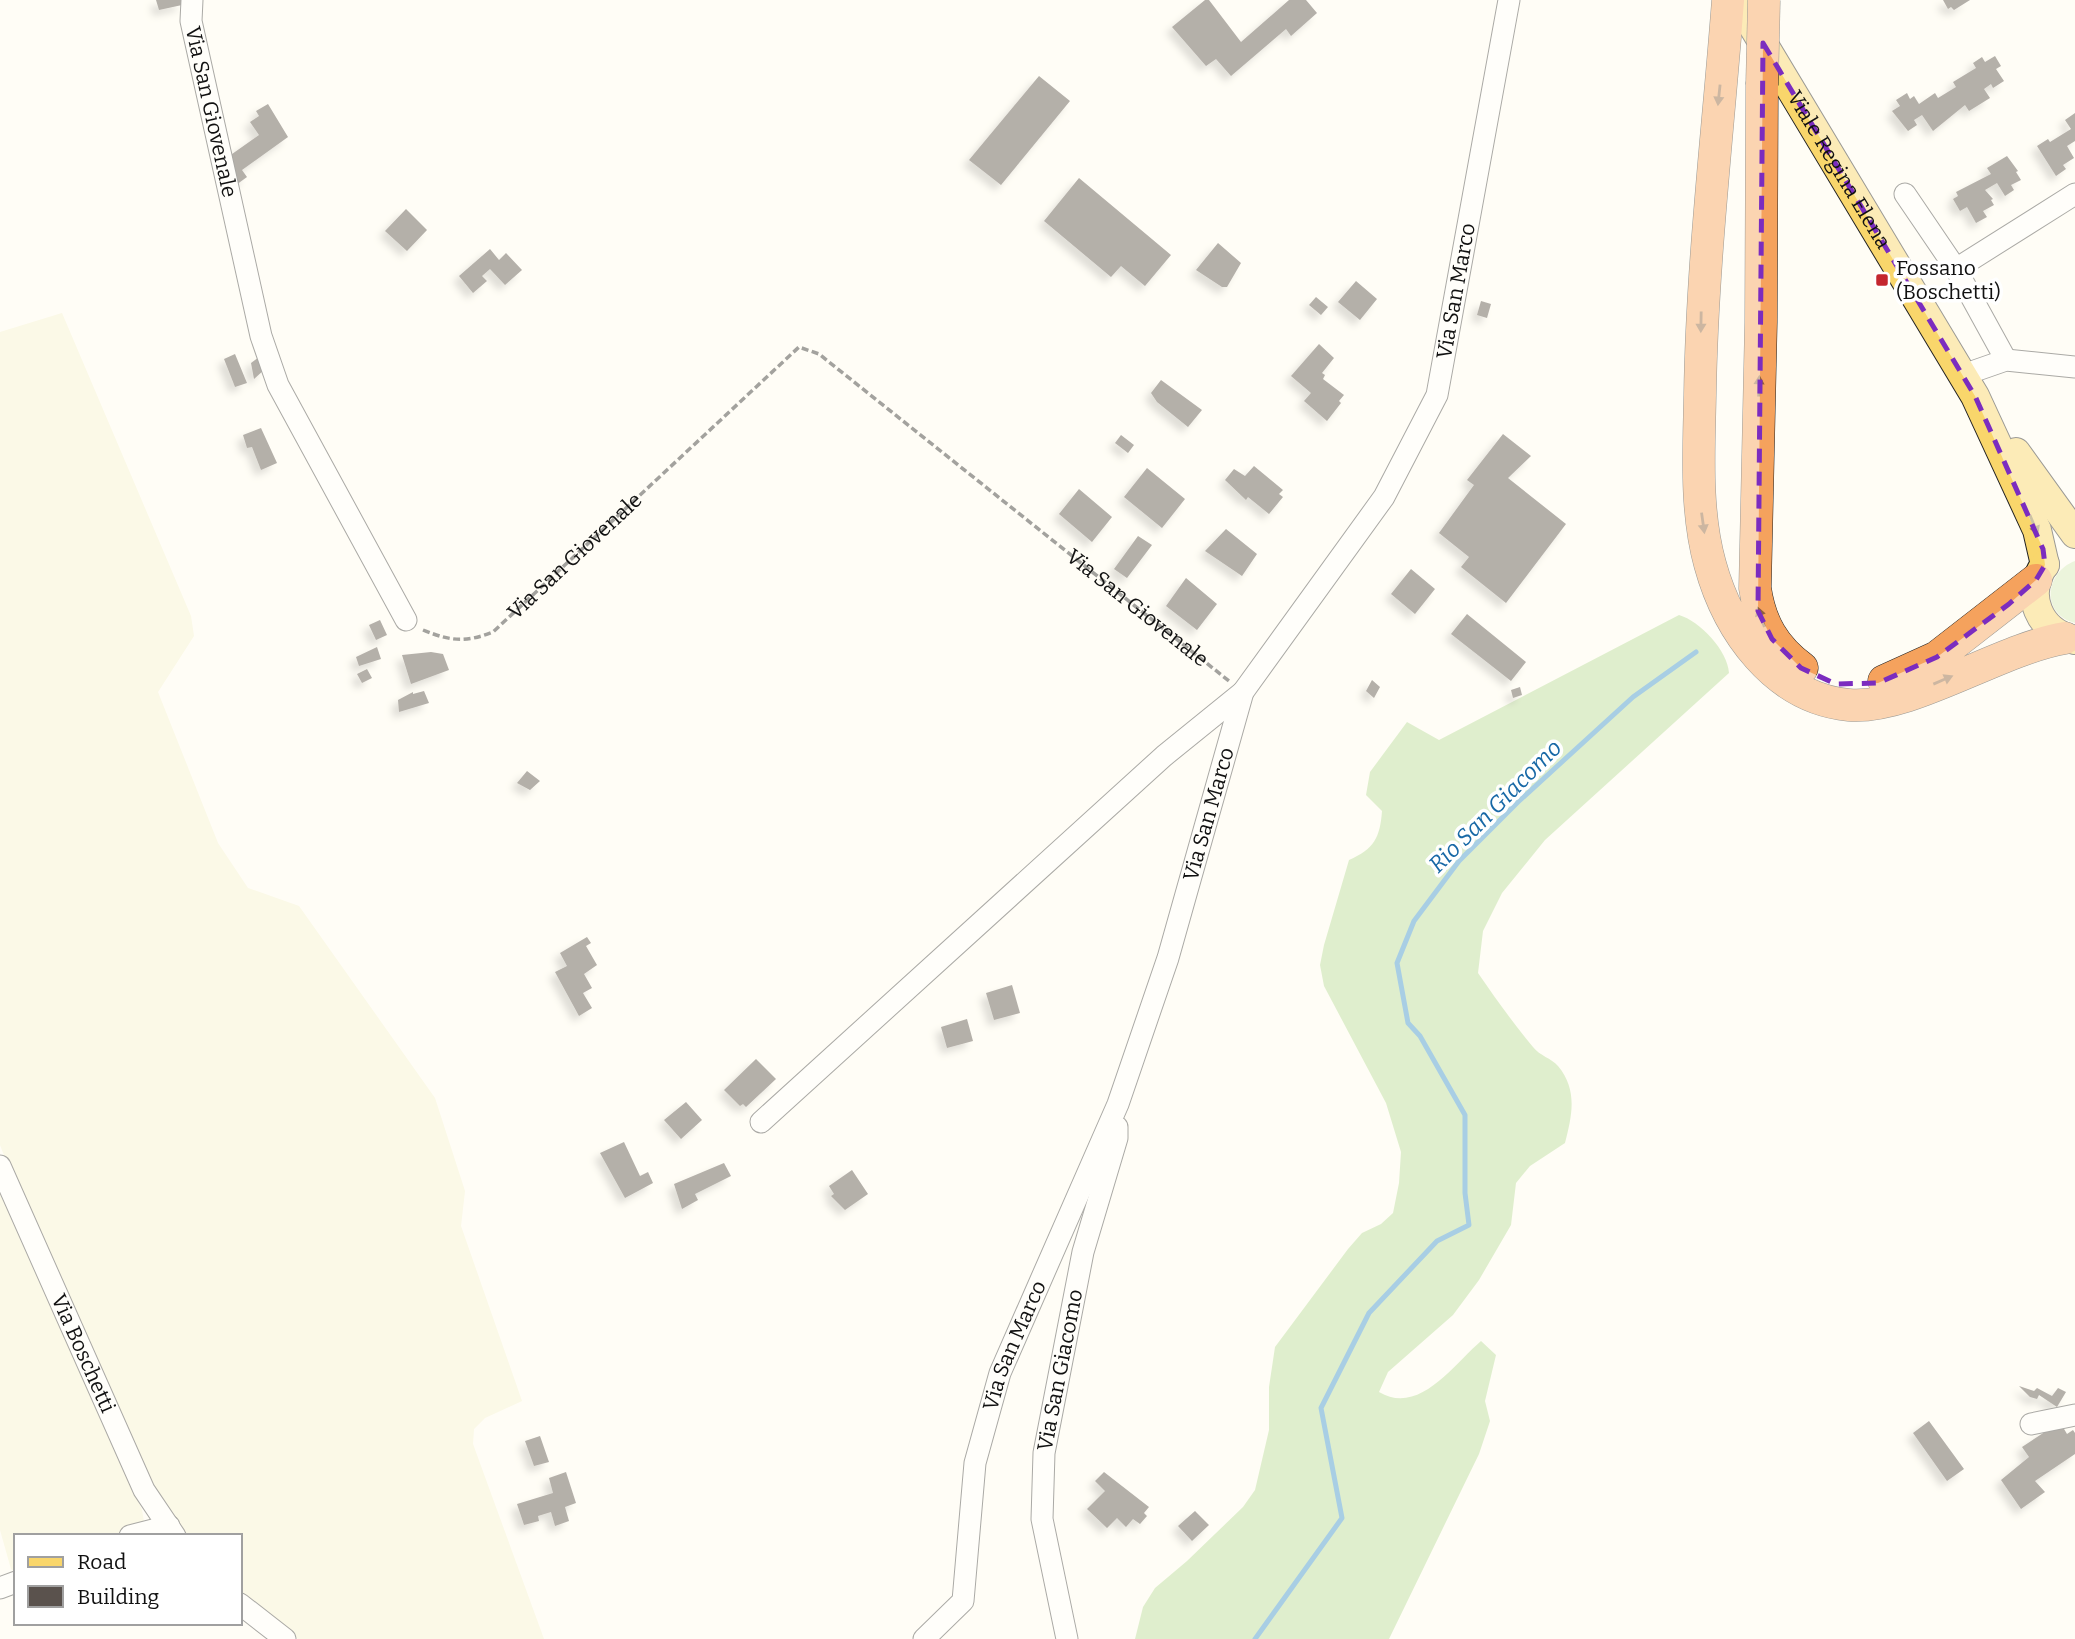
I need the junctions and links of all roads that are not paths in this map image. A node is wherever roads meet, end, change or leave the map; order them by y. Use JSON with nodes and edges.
{"nodes":[{"id":1,"x":192,"y":0,"type":"edge"},
{"id":2,"x":1509,"y":0,"type":"edge"},
{"id":3,"x":1764,"y":0,"type":"edge"},
{"id":4,"x":1731,"y":9,"type":"edge"},
{"id":5,"x":1905,"y":194,"type":"dead end"},
{"id":6,"x":2075,"y":194,"type":"edge"},
{"id":7,"x":1956,"y":269,"type":"junction"},
{"id":8,"x":2006,"y":360,"type":"junction"},
{"id":9,"x":2075,"y":367,"type":"edge"},
{"id":10,"x":1969,"y":385,"type":"junction"},
{"id":11,"x":2075,"y":534,"type":"edge"},
{"id":12,"x":2075,"y":548,"type":"edge"},
{"id":13,"x":2040,"y":573,"type":"junction"},
{"id":14,"x":406,"y":620,"type":"road end"},
{"id":15,"x":2070,"y":639,"type":"edge"},
{"id":16,"x":1242,"y":692,"type":"junction"},
{"id":17,"x":1118,"y":1104,"type":"junction"},
{"id":18,"x":761,"y":1122,"type":"dead end"},
{"id":19,"x":0,"y":1166,"type":"edge"},
{"id":20,"x":2075,"y":1415,"type":"edge"},
{"id":21,"x":2031,"y":1424,"type":"dead end"},
{"id":22,"x":172,"y":1531,"type":"edge"},
{"id":23,"x":147,"y":1534,"type":"edge"},
{"id":24,"x":242,"y":1606,"type":"edge"},
{"id":25,"x":285,"y":1639,"type":"edge"},
{"id":26,"x":924,"y":1639,"type":"edge"},
{"id":27,"x":1067,"y":1639,"type":"edge"}],
"edges":[{"from":1,"to":14,"type":"street","name":"Via San Giovenale"},
{"from":2,"to":16,"type":"street","name":"Via San Marco"},
{"from":13,"to":3,"type":"highway","one_way":true,"bridge":true},
{"from":4,"to":10,"type":"main road","name":"Viale Regina Elena"},
{"from":4,"to":15,"type":"highway","one_way":true},
{"from":5,"to":7,"type":"street"},
{"from":6,"to":7,"type":"street"},
{"from":7,"to":8,"type":"street"},
{"from":8,"to":9,"type":"street"},
{"from":8,"to":10,"type":"street"},
{"from":10,"to":11,"type":"main road","name":"Viale Regina Elena"},
{"from":10,"to":13,"type":"main road","name":"Viale Regina Elena","one_way":true},
{"from":12,"to":13,"type":"main road"},
{"from":13,"to":15,"type":"main road","name":"Viale Regina Elena"},
{"from":16,"to":17,"type":"street","name":"Via San Marco"},
{"from":16,"to":18,"type":"street"},
{"from":17,"to":26,"type":"street","name":"Via San Marco"},
{"from":17,"to":27,"type":"street","name":"Via San Giacomo"},
{"from":19,"to":22,"type":"street","name":"Via Boschetti"},
{"from":20,"to":21,"type":"street"},
{"from":22,"to":23,"type":"street"},
{"from":24,"to":25,"type":"street"}]}
